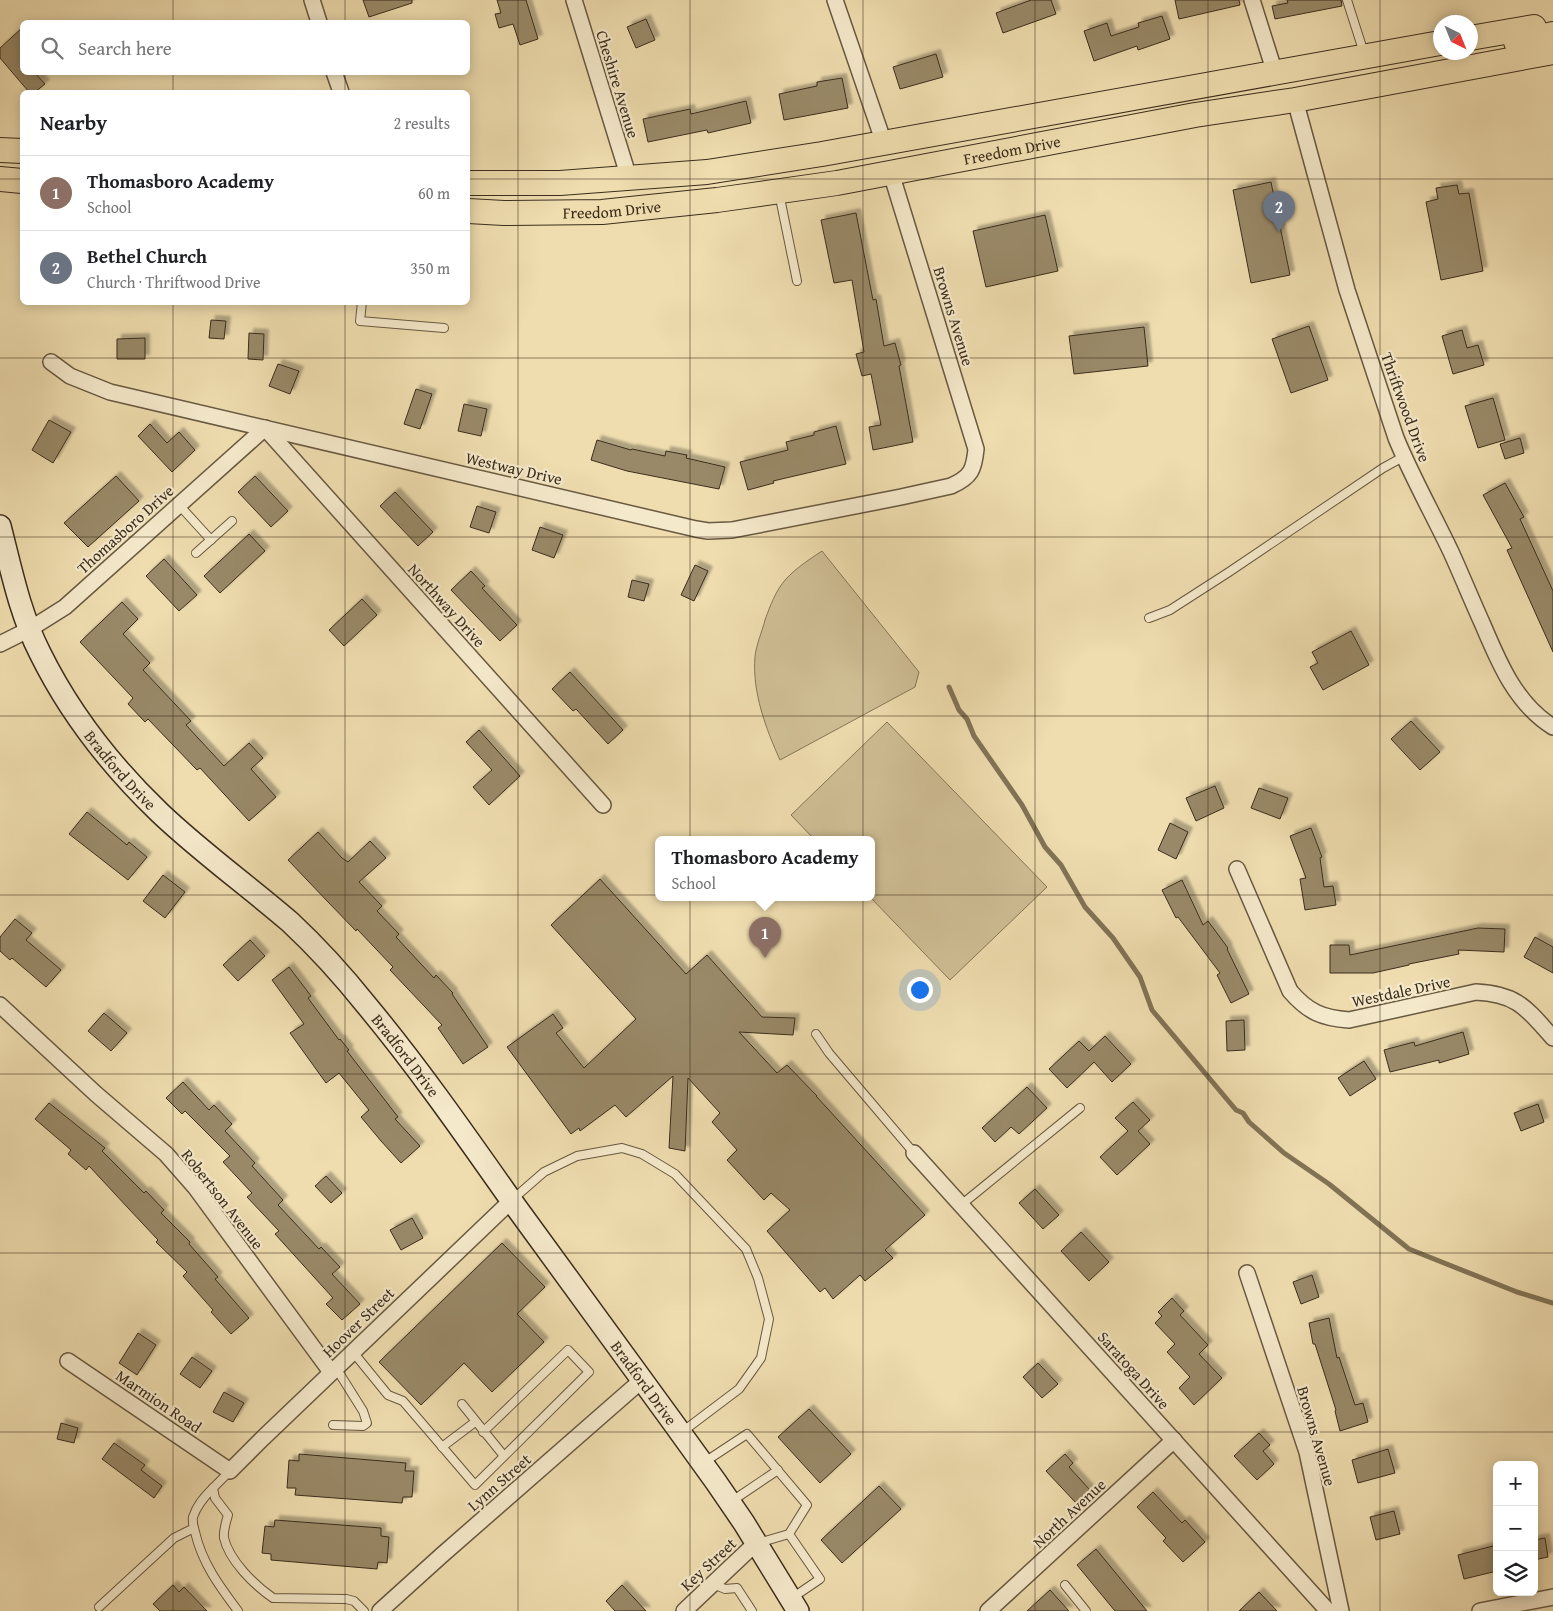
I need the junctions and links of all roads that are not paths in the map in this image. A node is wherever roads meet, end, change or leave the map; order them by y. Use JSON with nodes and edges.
{"nodes":[{"id":1,"x":312,"y":0,"type":"edge"},
{"id":2,"x":574,"y":0,"type":"edge"},
{"id":3,"x":835,"y":0,"type":"edge"},
{"id":4,"x":1252,"y":0,"type":"edge"},
{"id":5,"x":1348,"y":3,"type":"edge"},
{"id":6,"x":318,"y":20,"type":"edge"},
{"id":7,"x":1553,"y":23,"type":"edge"},
{"id":8,"x":1553,"y":34,"type":"edge"},
{"id":9,"x":1478,"y":37,"type":"edge"},
{"id":10,"x":1433,"y":44,"type":"edge"},
{"id":11,"x":1478,"y":49,"type":"edge"},
{"id":12,"x":1553,"y":52,"type":"edge"},
{"id":13,"x":1366,"y":57,"type":"junction"},
{"id":14,"x":1433,"y":58,"type":"edge"},
{"id":15,"x":1275,"y":73,"type":"junction"},
{"id":16,"x":335,"y":75,"type":"edge"},
{"id":17,"x":339,"y":90,"type":"edge"},
{"id":18,"x":1295,"y":100,"type":"junction"},
{"id":19,"x":884,"y":143,"type":"junction"},
{"id":20,"x":1025,"y":148,"type":"junction"},
{"id":21,"x":0,"y":150,"type":"edge"},
{"id":22,"x":20,"y":151,"type":"edge"},
{"id":23,"x":891,"y":173,"type":"junction"},
{"id":24,"x":629,"y":178,"type":"junction"},
{"id":25,"x":0,"y":179,"type":"edge"},
{"id":26,"x":20,"y":181,"type":"edge"},
{"id":27,"x":470,"y":182,"type":"edge"},
{"id":28,"x":778,"y":191,"type":"junction"},
{"id":29,"x":470,"y":211,"type":"edge"},
{"id":30,"x":797,"y":282,"type":"dead end"},
{"id":31,"x":362,"y":305,"type":"edge"},
{"id":32,"x":444,"y":328,"type":"dead end"},
{"id":33,"x":51,"y":362,"type":"dead end"},
{"id":34,"x":265,"y":428,"type":"junction"},
{"id":35,"x":1404,"y":457,"type":"junction"},
{"id":36,"x":972,"y":471,"type":"joint"},
{"id":37,"x":179,"y":505,"type":"junction"},
{"id":38,"x":232,"y":521,"type":"dead end"},
{"id":39,"x":0,"y":526,"type":"edge"},
{"id":40,"x":211,"y":540,"type":"junction"},
{"id":41,"x":196,"y":553,"type":"dead end"},
{"id":42,"x":1149,"y":618,"type":"dead end"},
{"id":43,"x":30,"y":629,"type":"junction"},
{"id":44,"x":0,"y":644,"type":"edge"},
{"id":45,"x":1553,"y":727,"type":"edge"},
{"id":46,"x":602,"y":805,"type":"dead end"},
{"id":47,"x":1237,"y":870,"type":"dead end"},
{"id":48,"x":0,"y":1005,"type":"edge"},
{"id":49,"x":816,"y":1034,"type":"dead end"},
{"id":50,"x":1553,"y":1038,"type":"edge"},
{"id":51,"x":1080,"y":1108,"type":"dead end"},
{"id":52,"x":914,"y":1153,"type":"joint"},
{"id":53,"x":512,"y":1200,"type":"junction"},
{"id":54,"x":961,"y":1205,"type":"junction"},
{"id":55,"x":1247,"y":1274,"type":"dead end"},
{"id":56,"x":353,"y":1352,"type":"junction"},
{"id":57,"x":68,"y":1361,"type":"dead end"},
{"id":58,"x":333,"y":1370,"type":"junction"},
{"id":59,"x":642,"y":1380,"type":"junction"},
{"id":60,"x":462,"y":1404,"type":"dead end"},
{"id":61,"x":475,"y":1422,"type":"junction"},
{"id":62,"x":333,"y":1425,"type":"dead end"},
{"id":63,"x":483,"y":1432,"type":"junction"},
{"id":64,"x":681,"y":1433,"type":"junction"},
{"id":65,"x":1174,"y":1440,"type":"junction"},
{"id":66,"x":442,"y":1447,"type":"junction"},
{"id":67,"x":504,"y":1456,"type":"junction"},
{"id":68,"x":702,"y":1463,"type":"junction"},
{"id":69,"x":778,"y":1470,"type":"junction"},
{"id":70,"x":230,"y":1471,"type":"junction"},
{"id":71,"x":213,"y":1488,"type":"junction"},
{"id":72,"x":730,"y":1502,"type":"junction"},
{"id":73,"x":194,"y":1528,"type":"junction"},
{"id":74,"x":789,"y":1534,"type":"junction"},
{"id":75,"x":756,"y":1543,"type":"junction"},
{"id":76,"x":713,"y":1584,"type":"junction"},
{"id":77,"x":1065,"y":1585,"type":"dead end"},
{"id":78,"x":1553,"y":1597,"type":"edge"},
{"id":79,"x":794,"y":1605,"type":"edge"},
{"id":80,"x":99,"y":1607,"type":"dead end"},
{"id":81,"x":238,"y":1611,"type":"edge"},
{"id":82,"x":364,"y":1611,"type":"edge"},
{"id":83,"x":380,"y":1611,"type":"edge"},
{"id":84,"x":684,"y":1611,"type":"edge"},
{"id":85,"x":752,"y":1611,"type":"edge"},
{"id":86,"x":988,"y":1611,"type":"edge"},
{"id":87,"x":1086,"y":1611,"type":"edge"},
{"id":88,"x":1328,"y":1611,"type":"edge"},
{"id":89,"x":1341,"y":1611,"type":"edge"},
{"id":90,"x":1480,"y":1611,"type":"edge"}],
"edges":[{"from":1,"to":6,"type":"street"},
{"from":2,"to":24,"type":"street","name":"Cheshire Avenue"},
{"from":3,"to":19,"type":"street"},
{"from":4,"to":15,"type":"street"},
{"from":5,"to":13,"type":"lane"},
{"from":7,"to":9,"type":"main road"},
{"from":8,"to":11,"type":"main road"},
{"from":10,"to":13,"type":"main road","name":"Freedom Drive"},
{"from":12,"to":18,"type":"main road","name":"Freedom Drive"},
{"from":13,"to":15,"type":"main road","name":"Freedom Drive"},
{"from":14,"to":18,"type":"main road"},
{"from":15,"to":19,"type":"main road","name":"Freedom Drive"},
{"from":15,"to":20,"type":"main road"},
{"from":16,"to":17,"type":"street"},
{"from":18,"to":20,"type":"main road","name":"Freedom Drive"},
{"from":18,"to":35,"type":"street","name":"Thriftwood Drive"},
{"from":19,"to":24,"type":"main road","name":"Freedom Drive"},
{"from":20,"to":23,"type":"main road","name":"Freedom Drive"},
{"from":21,"to":22,"type":"main road"},
{"from":23,"to":28,"type":"main road","name":"Freedom Drive"},
{"from":23,"to":36,"type":"street","name":"Browns Avenue"},
{"from":24,"to":27,"type":"main road","name":"Freedom Drive"},
{"from":25,"to":26,"type":"main road"},
{"from":28,"to":29,"type":"main road","name":"Freedom Drive"},
{"from":28,"to":30,"type":"lane"},
{"from":31,"to":32,"type":"lane"},
{"from":33,"to":34,"type":"street","name":"Westway Drive"},
{"from":34,"to":36,"type":"street","name":"Westway Drive"},
{"from":34,"to":37,"type":"street","name":"Thomasboro Drive"},
{"from":34,"to":46,"type":"street","name":"Northway Drive"},
{"from":35,"to":42,"type":"lane"},
{"from":35,"to":45,"type":"street","name":"Thriftwood Drive"},
{"from":37,"to":40,"type":"lane"},
{"from":37,"to":43,"type":"street","name":"Thomasboro Drive"},
{"from":38,"to":40,"type":"lane"},
{"from":39,"to":43,"type":"street","name":"Bradford Drive"},
{"from":40,"to":41,"type":"lane"},
{"from":43,"to":44,"type":"street","name":"Thomasboro Drive"},
{"from":43,"to":53,"type":"street","name":"Bradford Drive"},
{"from":47,"to":50,"type":"street","name":"Westdale Drive"},
{"from":48,"to":58,"type":"street","name":"Robertson Avenue"},
{"from":49,"to":52,"type":"lane"},
{"from":51,"to":54,"type":"lane"},
{"from":52,"to":54,"type":"street","name":"Saratoga Drive"},
{"from":53,"to":56,"type":"street","name":"Hoover Street"},
{"from":53,"to":59,"type":"street","name":"Bradford Drive"},
{"from":53,"to":64,"type":"lane"},
{"from":54,"to":65,"type":"street","name":"Saratoga Drive"},
{"from":55,"to":89,"type":"street","name":"Browns Avenue"},
{"from":56,"to":58,"type":"street","name":"Hoover Street"},
{"from":56,"to":66,"type":"lane"},
{"from":57,"to":70,"type":"street","name":"Marmion Road"},
{"from":58,"to":62,"type":"lane"},
{"from":58,"to":70,"type":"street","name":"Hoover Street"},
{"from":59,"to":64,"type":"street","name":"Bradford Drive"},
{"from":59,"to":83,"type":"street","name":"Lynn Street"},
{"from":60,"to":61,"type":"lane"},
{"from":61,"to":63,"type":"lane"},
{"from":61,"to":66,"type":"lane"},
{"from":63,"to":67,"type":"lane"},
{"from":63,"to":67,"type":"lane"},
{"from":64,"to":68,"type":"street","name":"Bradford Drive"},
{"from":65,"to":86,"type":"street","name":"North Avenue"},
{"from":65,"to":88,"type":"street","name":"Saratoga Drive"},
{"from":66,"to":67,"type":"lane"},
{"from":68,"to":69,"type":"lane"},
{"from":68,"to":72,"type":"street","name":"Bradford Drive"},
{"from":69,"to":72,"type":"lane"},
{"from":69,"to":74,"type":"lane"},
{"from":70,"to":71,"type":"lane"},
{"from":71,"to":73,"type":"lane"},
{"from":71,"to":82,"type":"lane"},
{"from":72,"to":75,"type":"street","name":"Bradford Drive"},
{"from":73,"to":80,"type":"lane"},
{"from":73,"to":81,"type":"lane"},
{"from":74,"to":75,"type":"lane"},
{"from":74,"to":79,"type":"lane"},
{"from":75,"to":76,"type":"street","name":"Key Street"},
{"from":75,"to":79,"type":"street","name":"Bradford Drive"},
{"from":76,"to":84,"type":"street","name":"Key Street"},
{"from":76,"to":85,"type":"lane"},
{"from":77,"to":87,"type":"lane"},
{"from":78,"to":90,"type":"street"}]}
